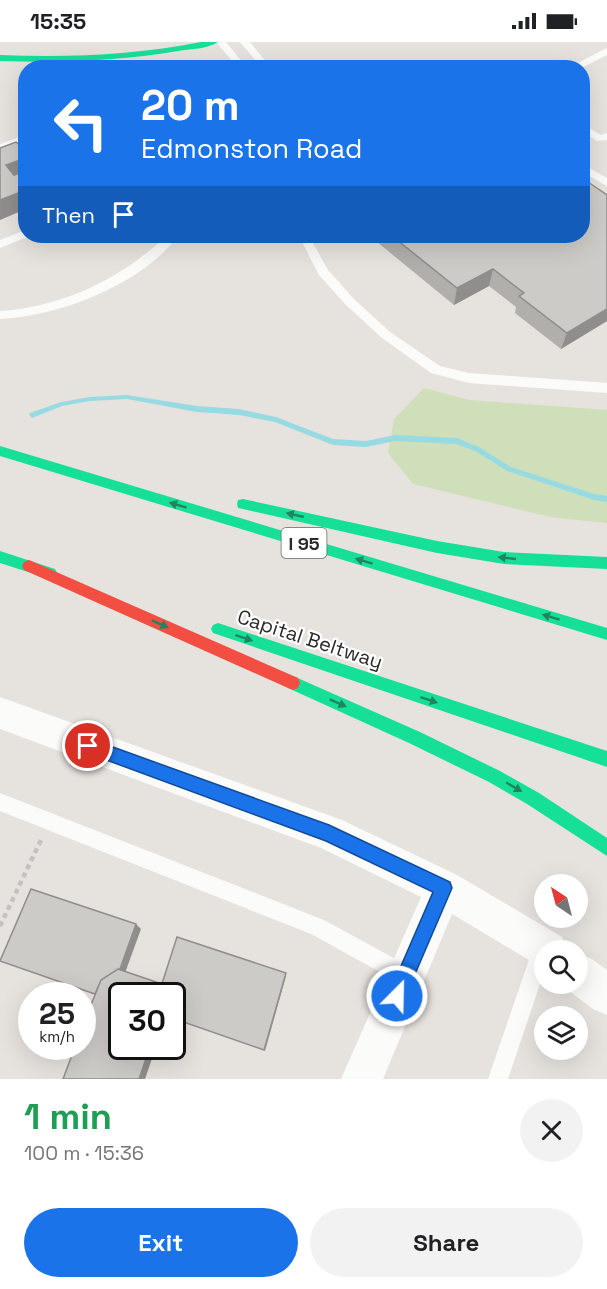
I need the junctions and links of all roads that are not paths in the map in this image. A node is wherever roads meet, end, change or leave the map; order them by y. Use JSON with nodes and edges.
{"nodes":[{"id":1,"x":214,"y":42,"type":"edge"},
{"id":2,"x":221,"y":42,"type":"edge"},
{"id":3,"x":245,"y":42,"type":"edge"},
{"id":4,"x":607,"y":51,"type":"edge"},
{"id":5,"x":0,"y":58,"type":"edge"},
{"id":6,"x":25,"y":60,"type":"edge"},
{"id":7,"x":103,"y":60,"type":"edge"},
{"id":8,"x":236,"y":60,"type":"edge"},
{"id":9,"x":260,"y":60,"type":"edge"},
{"id":10,"x":588,"y":60,"type":"edge"},
{"id":11,"x":590,"y":131,"type":"edge"},
{"id":12,"x":605,"y":139,"type":"edge"},
{"id":13,"x":18,"y":141,"type":"edge"},
{"id":14,"x":0,"y":148,"type":"edge"},
{"id":15,"x":590,"y":172,"type":"edge"},
{"id":16,"x":607,"y":183,"type":"edge"},
{"id":17,"x":18,"y":237,"type":"edge"},
{"id":18,"x":164,"y":243,"type":"edge"},
{"id":19,"x":308,"y":243,"type":"edge"},
{"id":20,"x":0,"y":244,"type":"edge"},
{"id":21,"x":0,"y":315,"type":"edge"},
{"id":22,"x":607,"y":388,"type":"edge"},
{"id":23,"x":0,"y":450,"type":"edge"},
{"id":24,"x":172,"y":488,"type":"dead end"},
{"id":25,"x":230,"y":501,"type":"dead end"},
{"id":26,"x":0,"y":556,"type":"edge"},
{"id":27,"x":607,"y":563,"type":"edge"},
{"id":28,"x":30,"y":566,"type":"junction"},
{"id":29,"x":165,"y":612,"type":"dead end"},
{"id":30,"x":199,"y":623,"type":"dead end"},
{"id":31,"x":607,"y":634,"type":"edge"},
{"id":32,"x":0,"y":713,"type":"edge"},
{"id":33,"x":607,"y":759,"type":"edge"},
{"id":34,"x":0,"y":802,"type":"edge"},
{"id":35,"x":607,"y":848,"type":"edge"},
{"id":36,"x":444,"y":888,"type":"junction"},
{"id":37,"x":534,"y":942,"type":"edge"},
{"id":38,"x":405,"y":975,"type":"junction"},
{"id":39,"x":534,"y":979,"type":"edge"},
{"id":40,"x":588,"y":981,"type":"edge"},
{"id":41,"x":607,"y":995,"type":"edge"},
{"id":42,"x":362,"y":1079,"type":"edge"},
{"id":43,"x":498,"y":1079,"type":"edge"}],
"edges":[{"from":1,"to":7,"type":"main road"},
{"from":2,"to":8,"type":"lane"},
{"from":3,"to":9,"type":"lane"},
{"from":4,"to":10,"type":"lane"},
{"from":5,"to":6,"type":"main road"},
{"from":11,"to":12,"type":"lane"},
{"from":13,"to":14,"type":"lane"},
{"from":15,"to":16,"type":"lane"},
{"from":17,"to":20,"type":"lane"},
{"from":18,"to":21,"type":"lane"},
{"from":19,"to":22,"type":"lane"},
{"from":23,"to":24,"type":"main road"},
{"from":31,"to":23,"type":"main road","number":"I 95","one_way":true},
{"from":27,"to":25,"type":"main road","one_way":true},
{"from":26,"to":28,"type":"main road"},
{"from":28,"to":29,"type":"main road"},
{"from":28,"to":35,"type":"main road","one_way":true},
{"from":30,"to":33,"type":"main road","name":"Capital Beltway","one_way":true},
{"from":32,"to":36,"type":"street"},
{"from":34,"to":38,"type":"lane"},
{"from":36,"to":37,"type":"street"},
{"from":36,"to":38,"type":"street"},
{"from":38,"to":42,"type":"street"},
{"from":39,"to":43,"type":"lane"},
{"from":40,"to":41,"type":"street"}]}
